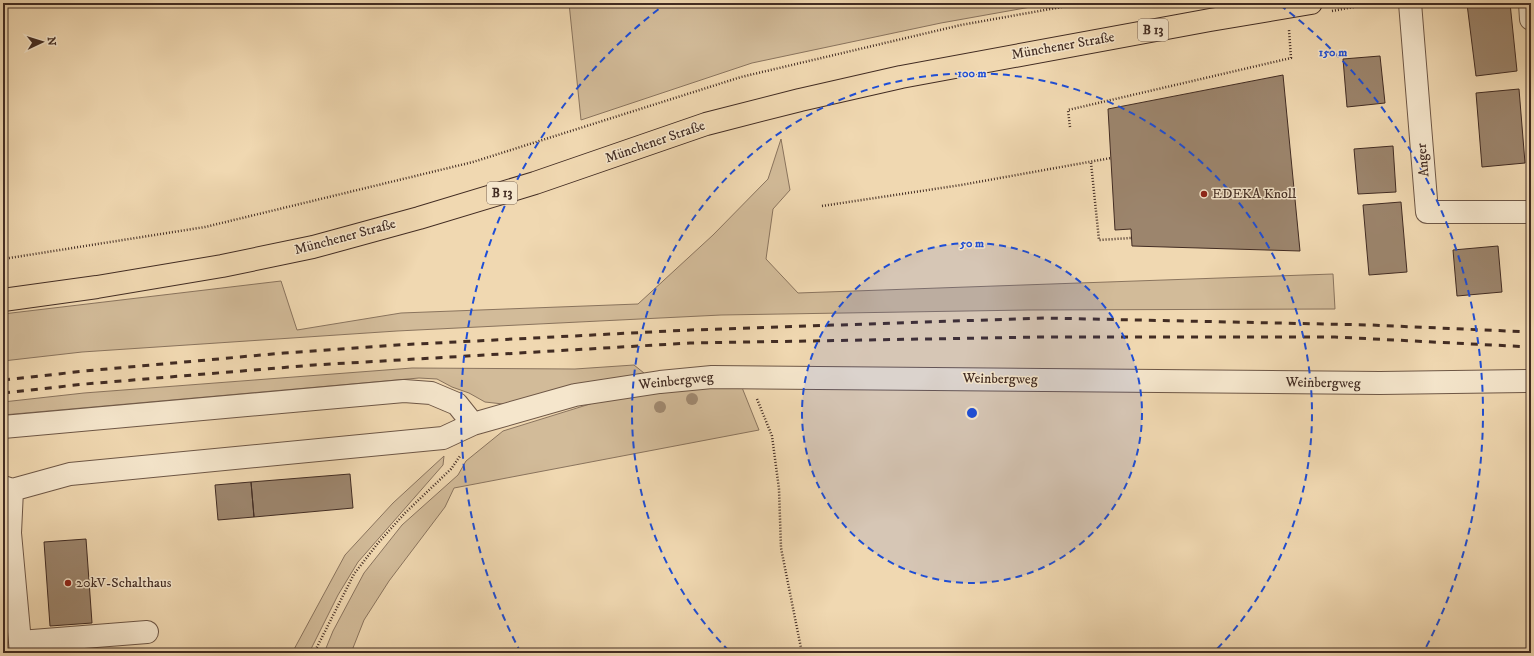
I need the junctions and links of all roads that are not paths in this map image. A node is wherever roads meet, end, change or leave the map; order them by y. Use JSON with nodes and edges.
{"nodes":[{"id":1,"x":1311,"y":3,"type":"edge"},
{"id":2,"x":1410,"y":3,"type":"edge"},
{"id":3,"x":1530,"y":3,"type":"edge"},
{"id":4,"x":1531,"y":18,"type":"edge"},
{"id":5,"x":1531,"y":212,"type":"edge"},
{"id":6,"x":3,"y":300,"type":"edge"},
{"id":7,"x":1531,"y":381,"type":"edge"},
{"id":8,"x":473,"y":424,"type":"junction"},
{"id":9,"x":3,"y":427,"type":"edge"},
{"id":10,"x":8,"y":488,"type":"edge"},
{"id":11,"x":147,"y":632,"type":"dead end"},
{"id":12,"x":88,"y":645,"type":"edge"},
{"id":13,"x":20,"y":647,"type":"edge"}],
"edges":[{"from":1,"to":6,"type":"main road","name":"Münchener Straße","number":"B 13"},
{"from":2,"to":5,"type":"street","name":"Anger"},
{"from":3,"to":4,"type":"street"},
{"from":7,"to":8,"type":"street","name":"Weinbergweg"},
{"from":8,"to":9,"type":"street"},
{"from":8,"to":10,"type":"street","name":"Weinbergweg"},
{"from":10,"to":13,"type":"street"},
{"from":11,"to":12,"type":"street"},
{"from":12,"to":13,"type":"street"}]}
